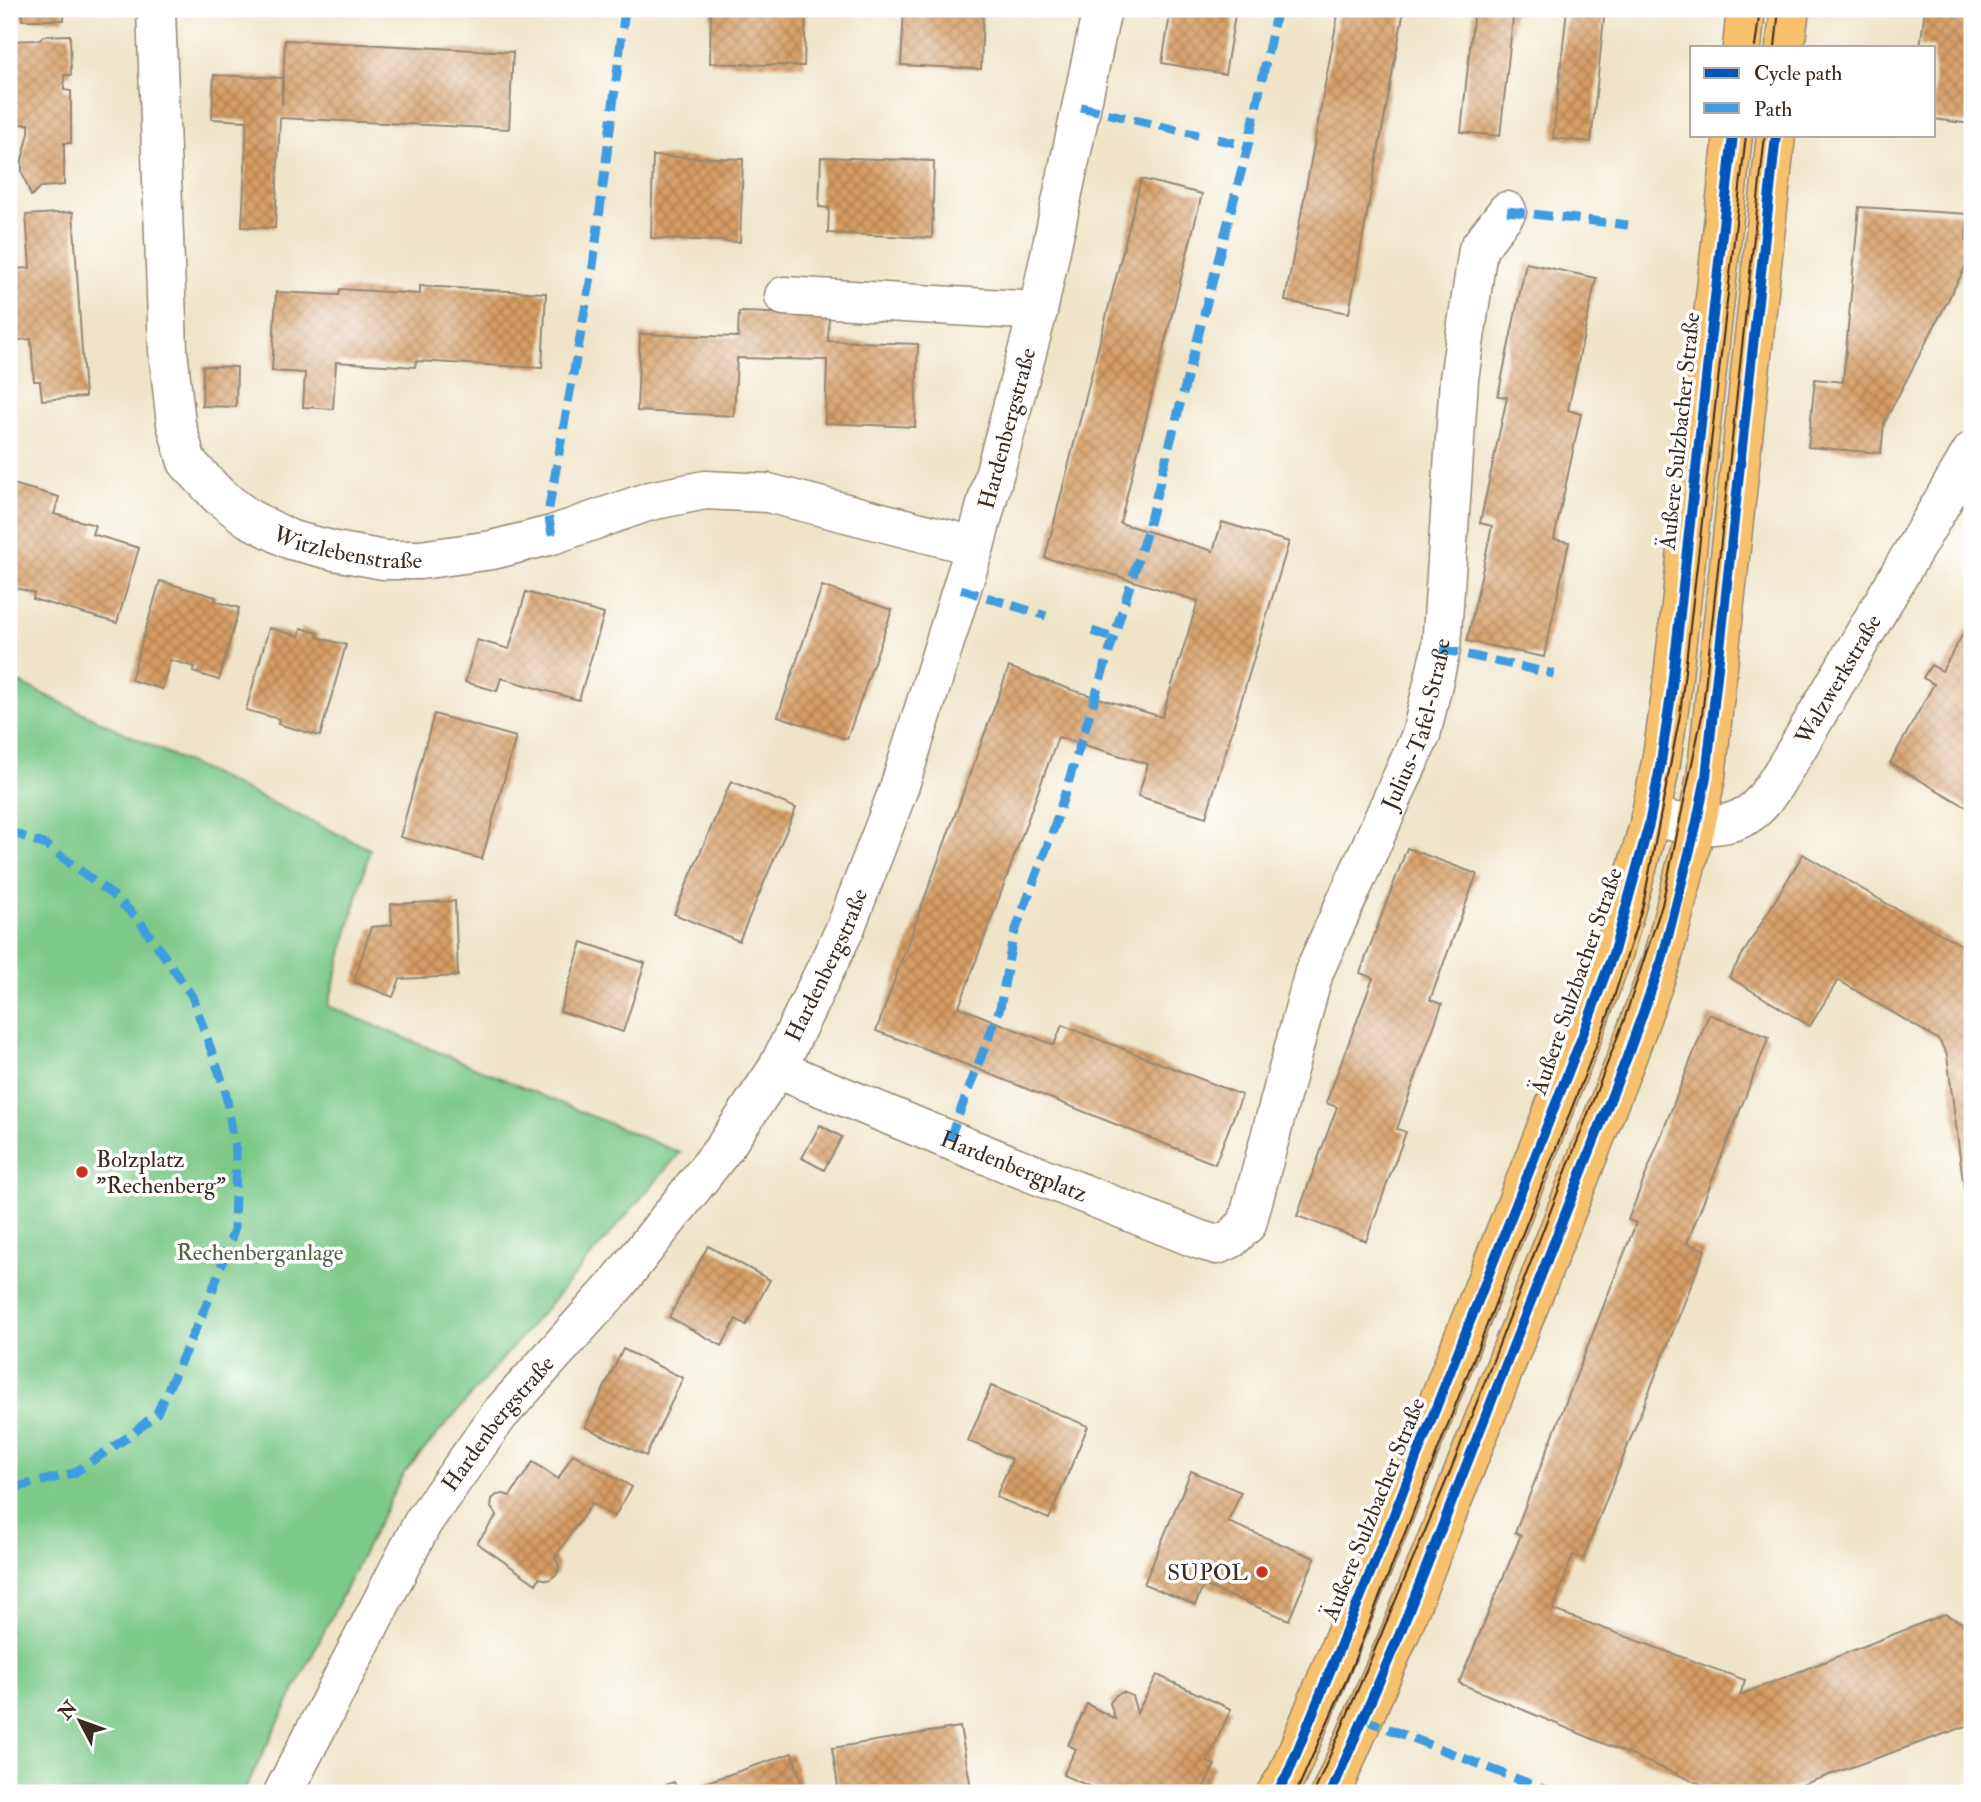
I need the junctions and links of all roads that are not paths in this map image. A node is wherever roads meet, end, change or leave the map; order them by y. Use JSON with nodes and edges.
{"nodes":[{"id":1,"x":156,"y":9,"type":"edge"},
{"id":2,"x":1102,"y":9,"type":"edge"},
{"id":3,"x":1746,"y":9,"type":"edge"},
{"id":4,"x":1790,"y":9,"type":"edge"},
{"id":5,"x":1742,"y":46,"type":"edge"},
{"id":6,"x":1785,"y":46,"type":"edge"},
{"id":7,"x":1733,"y":136,"type":"edge"},
{"id":8,"x":1776,"y":136,"type":"edge"},
{"id":9,"x":1507,"y":211,"type":"dead end"},
{"id":10,"x":784,"y":296,"type":"dead end"},
{"id":11,"x":1038,"y":311,"type":"junction"},
{"id":12,"x":1972,"y":451,"type":"edge"},
{"id":13,"x":975,"y":546,"type":"junction"},
{"id":14,"x":1650,"y":817,"type":"junction"},
{"id":15,"x":1696,"y":826,"type":"junction"},
{"id":16,"x":777,"y":1069,"type":"junction"},
{"id":17,"x":1247,"y":1224,"type":"joint"},
{"id":18,"x":283,"y":1793,"type":"edge"},
{"id":19,"x":1276,"y":1793,"type":"edge"},
{"id":20,"x":1331,"y":1793,"type":"edge"}],
"edges":[{"from":1,"to":13,"type":"street","name":"Witzlebenstraße"},
{"from":2,"to":11,"type":"street","name":"Hardenbergstraße"},
{"from":3,"to":5,"type":"main road"},
{"from":4,"to":6,"type":"main road"},
{"from":7,"to":14,"type":"main road","name":"Äußere Sulzbacher Straße"},
{"from":8,"to":15,"type":"main road"},
{"from":9,"to":17,"type":"street","name":"Julius-Tafel-Straße"},
{"from":10,"to":11,"type":"street"},
{"from":11,"to":13,"type":"street","name":"Hardenbergstraße"},
{"from":12,"to":15,"type":"street","name":"Walzwerkstraße"},
{"from":13,"to":16,"type":"street","name":"Hardenbergstraße"},
{"from":14,"to":15,"type":"street","name":"Walzwerkstraße"},
{"from":14,"to":19,"type":"main road","name":"Äußere Sulzbacher Straße"},
{"from":15,"to":20,"type":"main road"},
{"from":16,"to":17,"type":"street","name":"Hardenbergplatz"},
{"from":16,"to":18,"type":"street","name":"Hardenbergstraße"}]}
